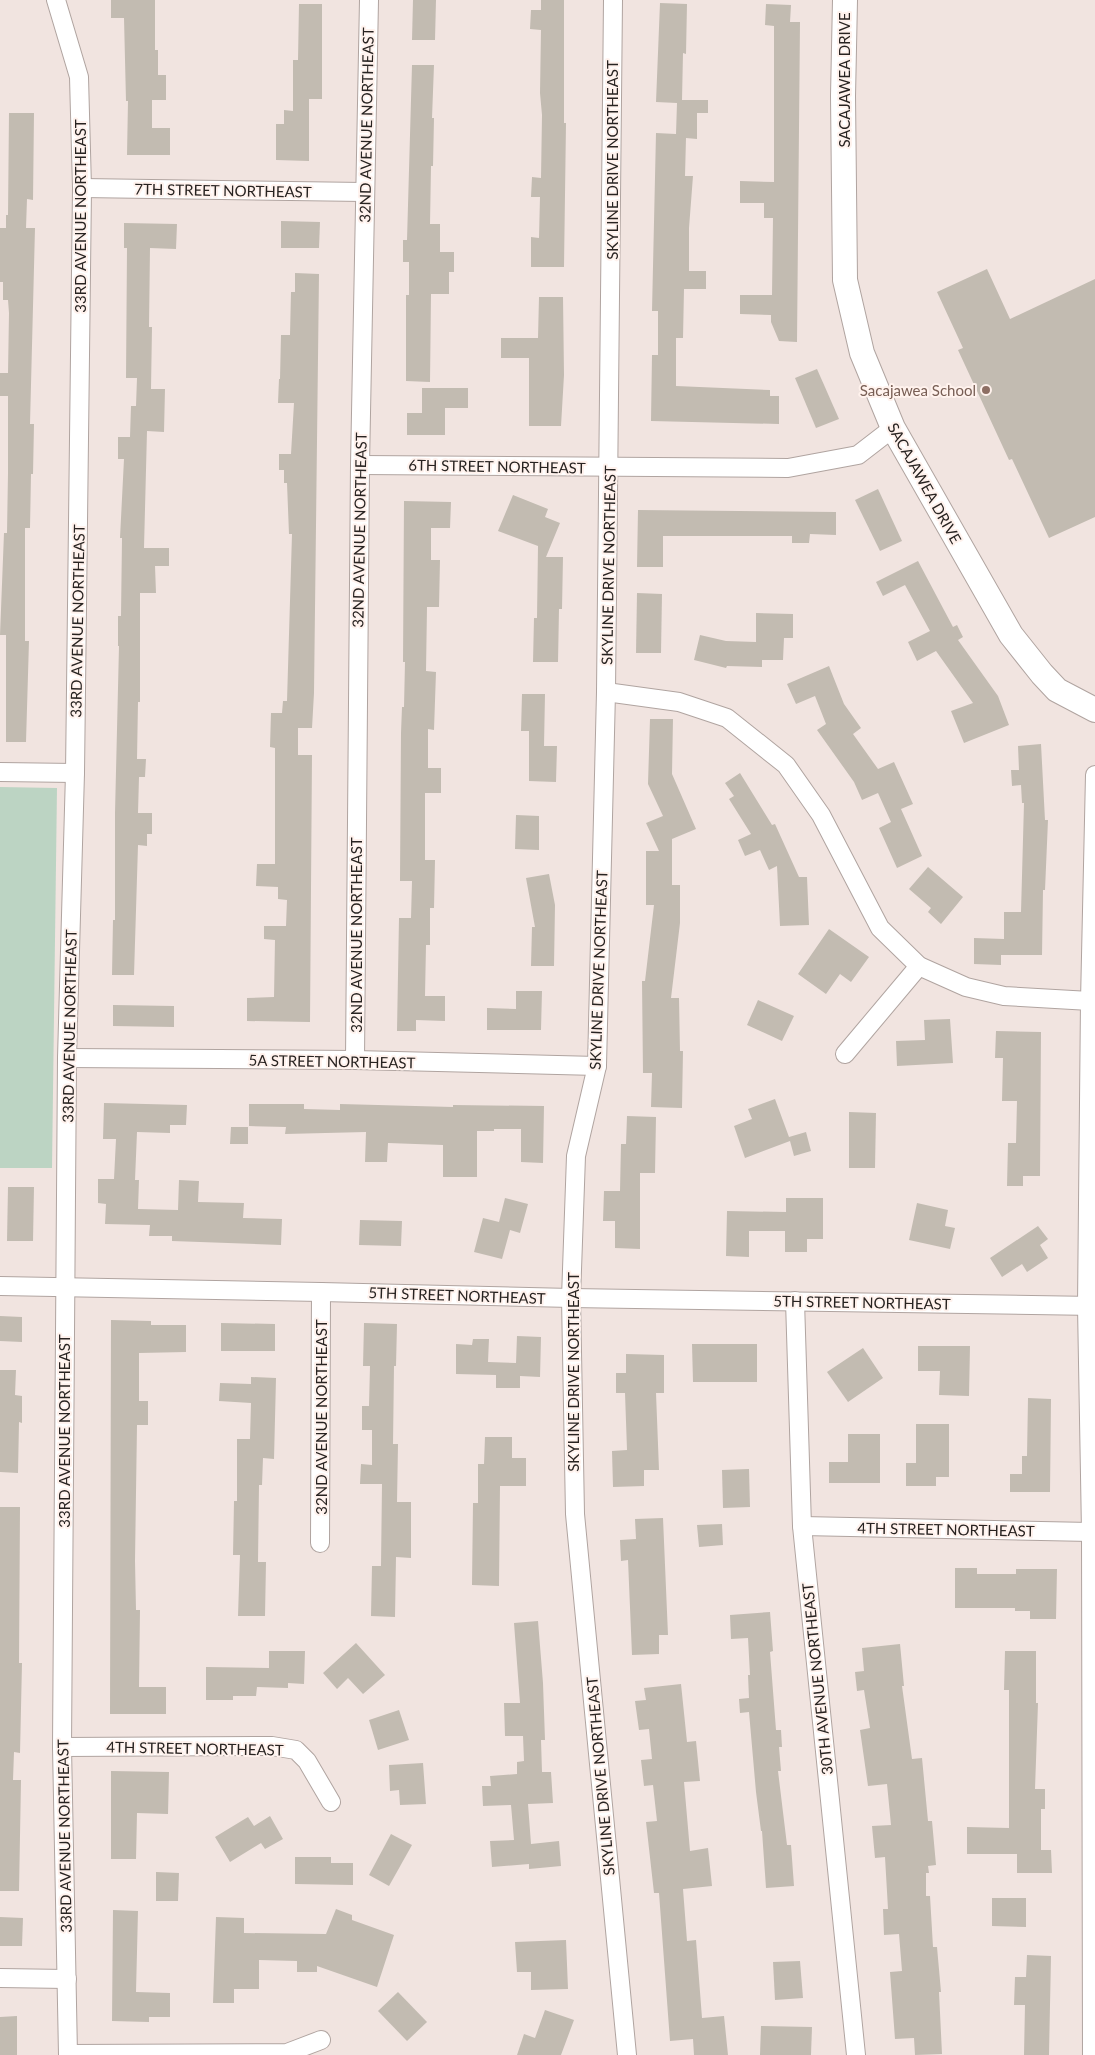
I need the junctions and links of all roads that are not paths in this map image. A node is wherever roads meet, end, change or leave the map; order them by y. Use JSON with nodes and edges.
{"nodes":[{"id":1,"x":56,"y":0,"type":"edge"},
{"id":2,"x":369,"y":0,"type":"edge"},
{"id":3,"x":613,"y":0,"type":"edge"},
{"id":4,"x":845,"y":0,"type":"edge"},
{"id":5,"x":82,"y":188,"type":"junction"},
{"id":6,"x":364,"y":192,"type":"junction"},
{"id":7,"x":893,"y":428,"type":"junction"},
{"id":8,"x":360,"y":465,"type":"junction"},
{"id":9,"x":609,"y":467,"type":"junction"},
{"id":10,"x":606,"y":692,"type":"junction"},
{"id":11,"x":1095,"y":710,"type":"edge"},
{"id":12,"x":0,"y":772,"type":"edge"},
{"id":13,"x":75,"y":773,"type":"junction"},
{"id":14,"x":1095,"y":775,"type":"edge"},
{"id":15,"x":919,"y":966,"type":"junction"},
{"id":16,"x":1090,"y":1001,"type":"junction"},
{"id":17,"x":845,"y":1054,"type":"dead end"},
{"id":18,"x":67,"y":1058,"type":"junction"},
{"id":19,"x":356,"y":1060,"type":"junction"},
{"id":20,"x":597,"y":1066,"type":"junction"},
{"id":21,"x":0,"y":1286,"type":"edge"},
{"id":22,"x":66,"y":1286,"type":"junction"},
{"id":23,"x":321,"y":1292,"type":"junction"},
{"id":24,"x":571,"y":1298,"type":"junction"},
{"id":25,"x":795,"y":1301,"type":"junction"},
{"id":26,"x":1091,"y":1306,"type":"edge"},
{"id":27,"x":802,"y":1526,"type":"junction"},
{"id":28,"x":1091,"y":1532,"type":"junction"},
{"id":29,"x":320,"y":1543,"type":"dead end"},
{"id":30,"x":62,"y":1747,"type":"junction"},
{"id":31,"x":331,"y":1802,"type":"dead end"},
{"id":32,"x":0,"y":1978,"type":"edge"},
{"id":33,"x":67,"y":1979,"type":"junction"},
{"id":34,"x":321,"y":2040,"type":"dead end"},
{"id":35,"x":68,"y":2054,"type":"edge"},
{"id":36,"x":627,"y":2055,"type":"edge"},
{"id":37,"x":856,"y":2055,"type":"edge"},
{"id":38,"x":1092,"y":2055,"type":"edge"}],
"edges":[{"from":1,"to":5,"type":"street","name":"33RD AVENUE NORTHEAST"},
{"from":2,"to":6,"type":"street","name":"32ND AVENUE NORTHEAST"},
{"from":3,"to":9,"type":"street","name":"SKYLINE DRIVE NORTHEAST"},
{"from":4,"to":7,"type":"street","name":"SACAJAWEA DRIVE"},
{"from":5,"to":6,"type":"street","name":"7TH STREET NORTHEAST"},
{"from":5,"to":13,"type":"street","name":"33RD AVENUE NORTHEAST"},
{"from":6,"to":8,"type":"street","name":"32ND AVENUE NORTHEAST"},
{"from":7,"to":9,"type":"street","name":"6TH STREET NORTHEAST"},
{"from":7,"to":11,"type":"street","name":"SACAJAWEA DRIVE"},
{"from":8,"to":9,"type":"street","name":"6TH STREET NORTHEAST"},
{"from":8,"to":19,"type":"street","name":"32ND AVENUE NORTHEAST"},
{"from":9,"to":10,"type":"street","name":"SKYLINE DRIVE NORTHEAST"},
{"from":10,"to":15,"type":"street"},
{"from":10,"to":20,"type":"street","name":"SKYLINE DRIVE NORTHEAST"},
{"from":12,"to":13,"type":"street"},
{"from":13,"to":18,"type":"street","name":"33RD AVENUE NORTHEAST"},
{"from":14,"to":16,"type":"street"},
{"from":15,"to":16,"type":"street"},
{"from":15,"to":17,"type":"street"},
{"from":16,"to":26,"type":"street"},
{"from":18,"to":19,"type":"street","name":"5A STREET NORTHEAST"},
{"from":18,"to":22,"type":"street","name":"33RD AVENUE NORTHEAST"},
{"from":19,"to":20,"type":"street","name":"5A STREET NORTHEAST"},
{"from":20,"to":24,"type":"street","name":"SKYLINE DRIVE NORTHEAST"},
{"from":21,"to":22,"type":"street","name":"5TH STREET NORTHEAST"},
{"from":22,"to":23,"type":"street","name":"5TH STREET NORTHEAST"},
{"from":22,"to":30,"type":"street","name":"33RD AVENUE NORTHEAST"},
{"from":23,"to":24,"type":"street","name":"5TH STREET NORTHEAST"},
{"from":23,"to":29,"type":"street","name":"32ND AVENUE NORTHEAST"},
{"from":24,"to":25,"type":"street","name":"5TH STREET NORTHEAST"},
{"from":24,"to":36,"type":"street","name":"SKYLINE DRIVE NORTHEAST"},
{"from":25,"to":26,"type":"street","name":"5TH STREET NORTHEAST"},
{"from":25,"to":27,"type":"street","name":"30TH AVENUE NORTHEAST"},
{"from":26,"to":28,"type":"street"},
{"from":27,"to":28,"type":"street","name":"4TH STREET NORTHEAST"},
{"from":27,"to":37,"type":"street","name":"30TH AVENUE NORTHEAST"},
{"from":28,"to":38,"type":"street"},
{"from":30,"to":31,"type":"street","name":"4TH STREET NORTHEAST"},
{"from":30,"to":33,"type":"street","name":"33RD AVENUE NORTHEAST"},
{"from":32,"to":33,"type":"street"},
{"from":33,"to":35,"type":"street","name":"33RD AVENUE NORTHEAST"},
{"from":34,"to":35,"type":"street"}]}
